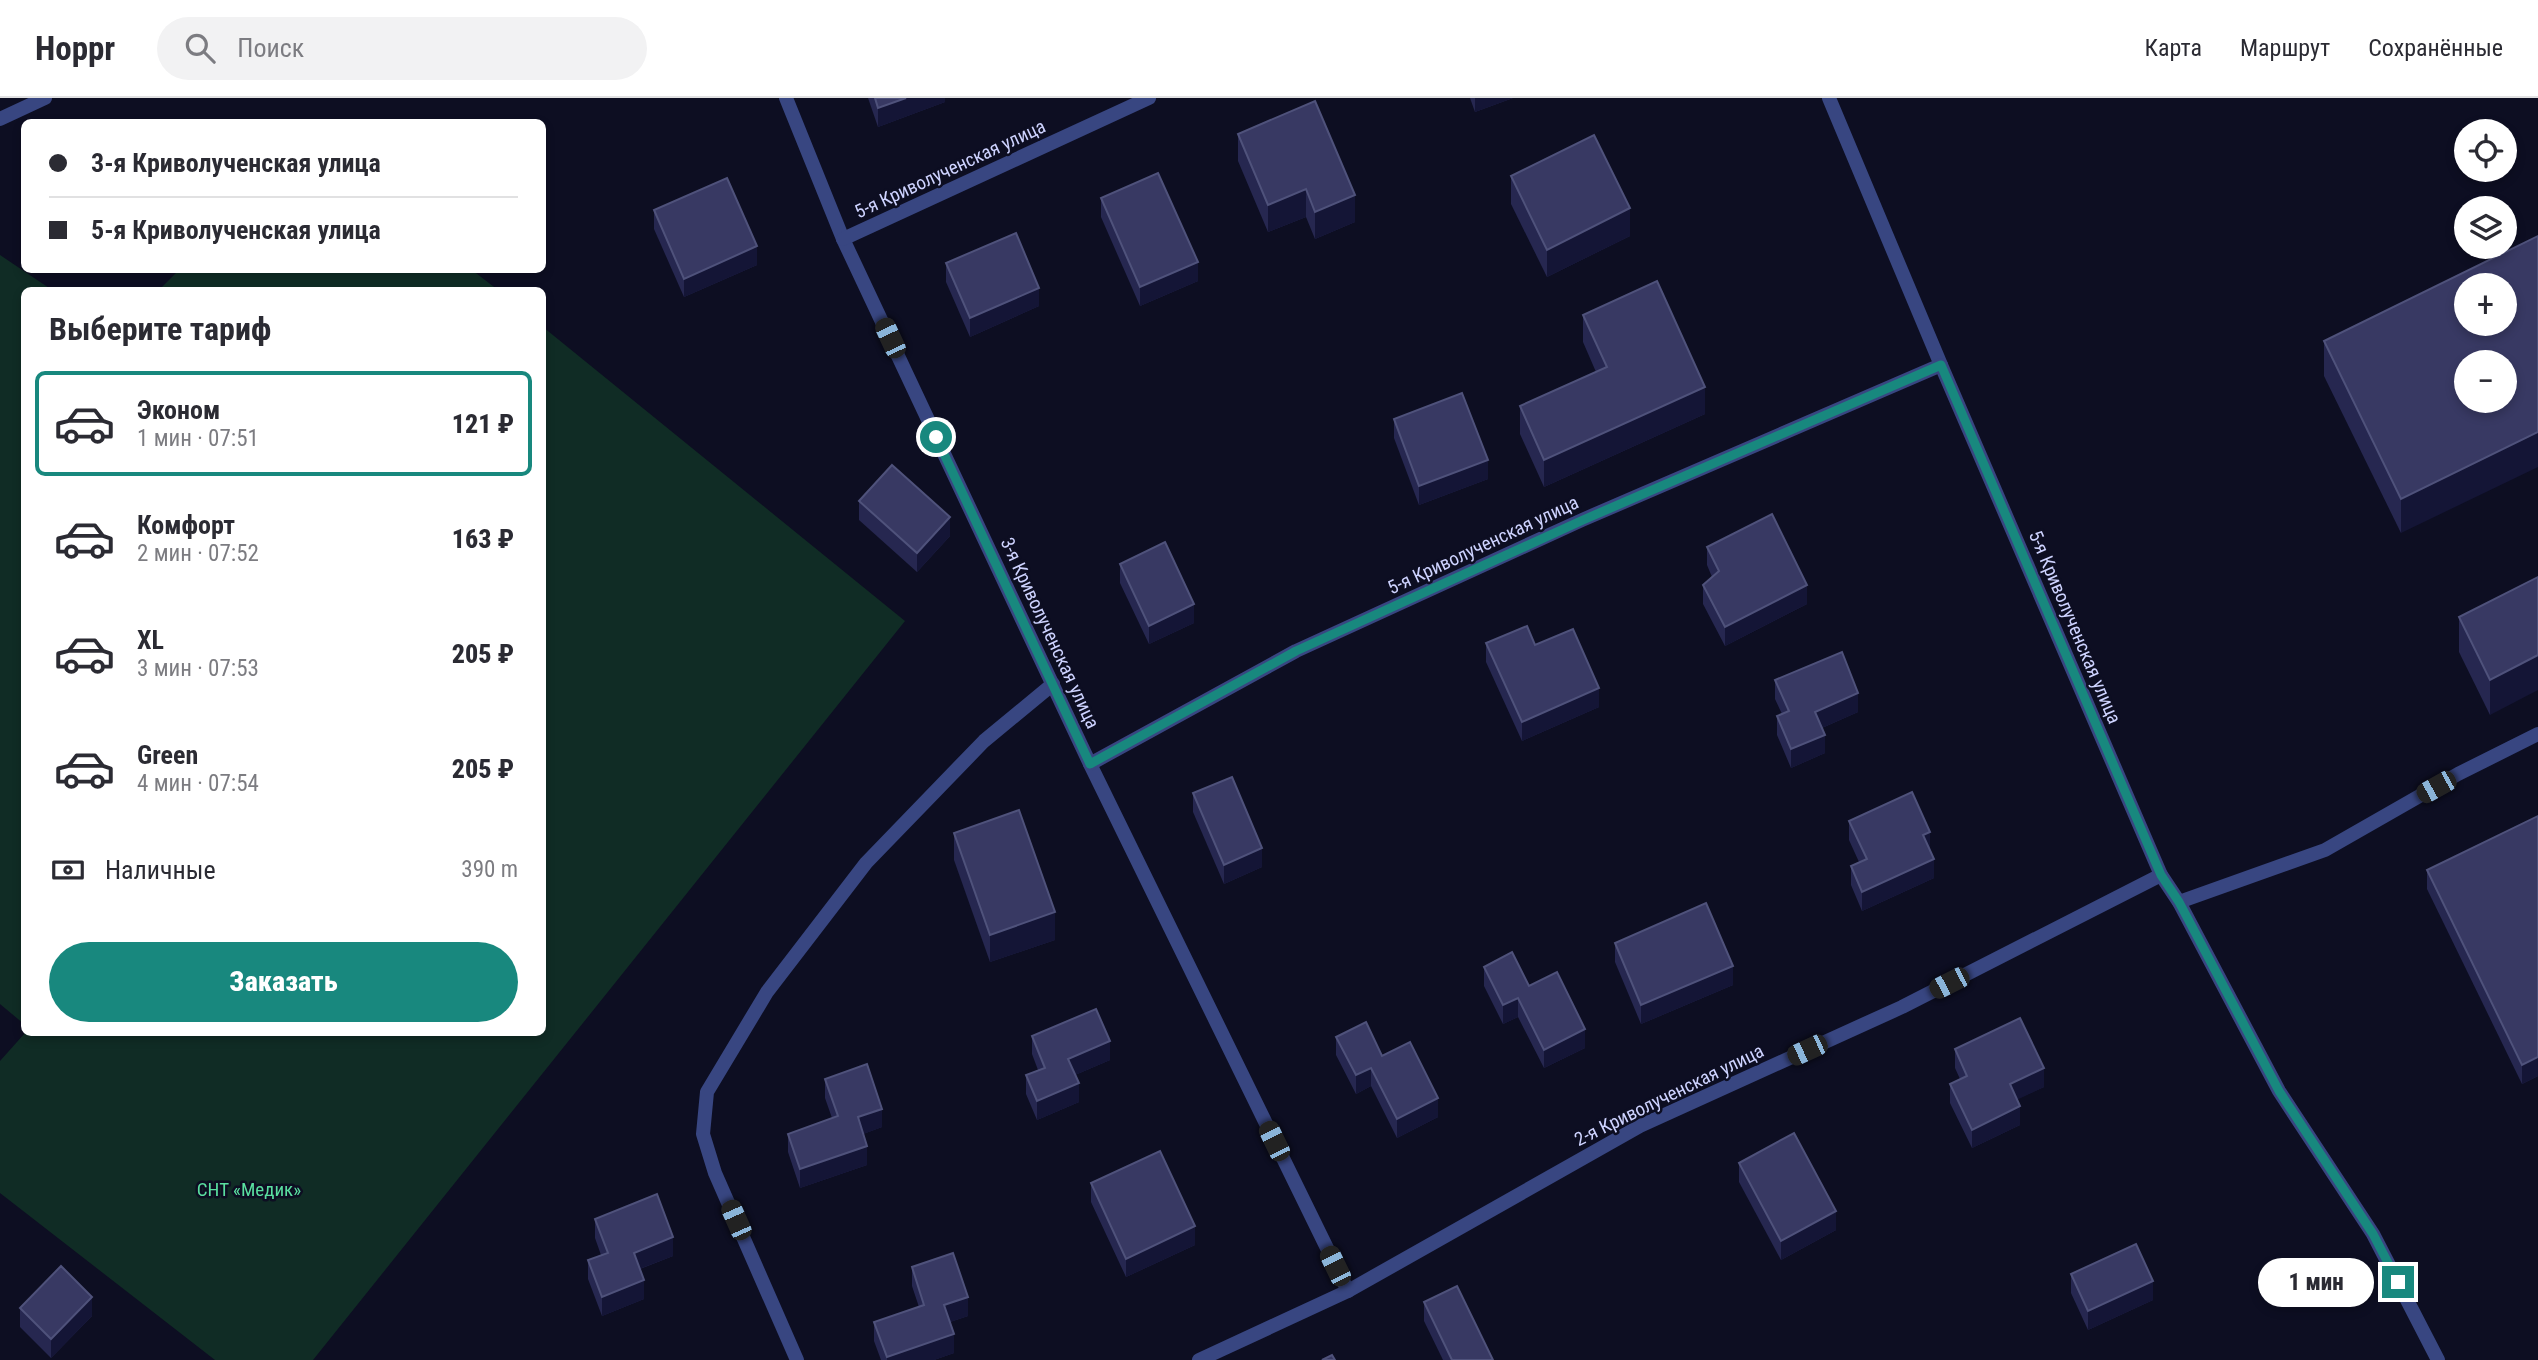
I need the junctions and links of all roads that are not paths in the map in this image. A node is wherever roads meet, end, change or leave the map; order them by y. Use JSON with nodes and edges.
{"nodes":[{"id":1,"x":45,"y":98,"type":"edge"},
{"id":2,"x":786,"y":98,"type":"edge"},
{"id":3,"x":1149,"y":98,"type":"edge"},
{"id":4,"x":1829,"y":98,"type":"edge"},
{"id":5,"x":0,"y":119,"type":"edge"},
{"id":6,"x":843,"y":239,"type":"junction"},
{"id":7,"x":1941,"y":365,"type":"junction"},
{"id":8,"x":1053,"y":684,"type":"junction"},
{"id":9,"x":2538,"y":734,"type":"edge"},
{"id":10,"x":1090,"y":764,"type":"junction"},
{"id":11,"x":2161,"y":875,"type":"junction"},
{"id":12,"x":2179,"y":902,"type":"junction"},
{"id":13,"x":1348,"y":1291,"type":"junction"},
{"id":14,"x":797,"y":1360,"type":"edge"},
{"id":15,"x":1199,"y":1360,"type":"edge"},
{"id":16,"x":2438,"y":1360,"type":"edge"}],
"edges":[{"from":1,"to":5,"type":"street"},
{"from":2,"to":6,"type":"street","name":"3-я Криволученская улица"},
{"from":3,"to":6,"type":"street","name":"5-я Криволученская улица"},
{"from":4,"to":7,"type":"street","name":"5-я Криволученская улица"},
{"from":6,"to":8,"type":"street","name":"3-я Криволученская улица"},
{"from":7,"to":10,"type":"street","name":"5-я Криволученская улица"},
{"from":7,"to":11,"type":"street","name":"5-я Криволученская улица"},
{"from":8,"to":10,"type":"street","name":"3-я Криволученская улица"},
{"from":8,"to":14,"type":"street"},
{"from":9,"to":12,"type":"street"},
{"from":10,"to":13,"type":"street","name":"3-я Криволученская улица"},
{"from":11,"to":12,"type":"street","name":"5-я Криволученская улица"},
{"from":11,"to":13,"type":"street","name":"2-я Криволученская улица"},
{"from":12,"to":16,"type":"street","name":"5-я Криволученская улица"},
{"from":13,"to":15,"type":"street","name":"2-я Криволученская улица"}]}
